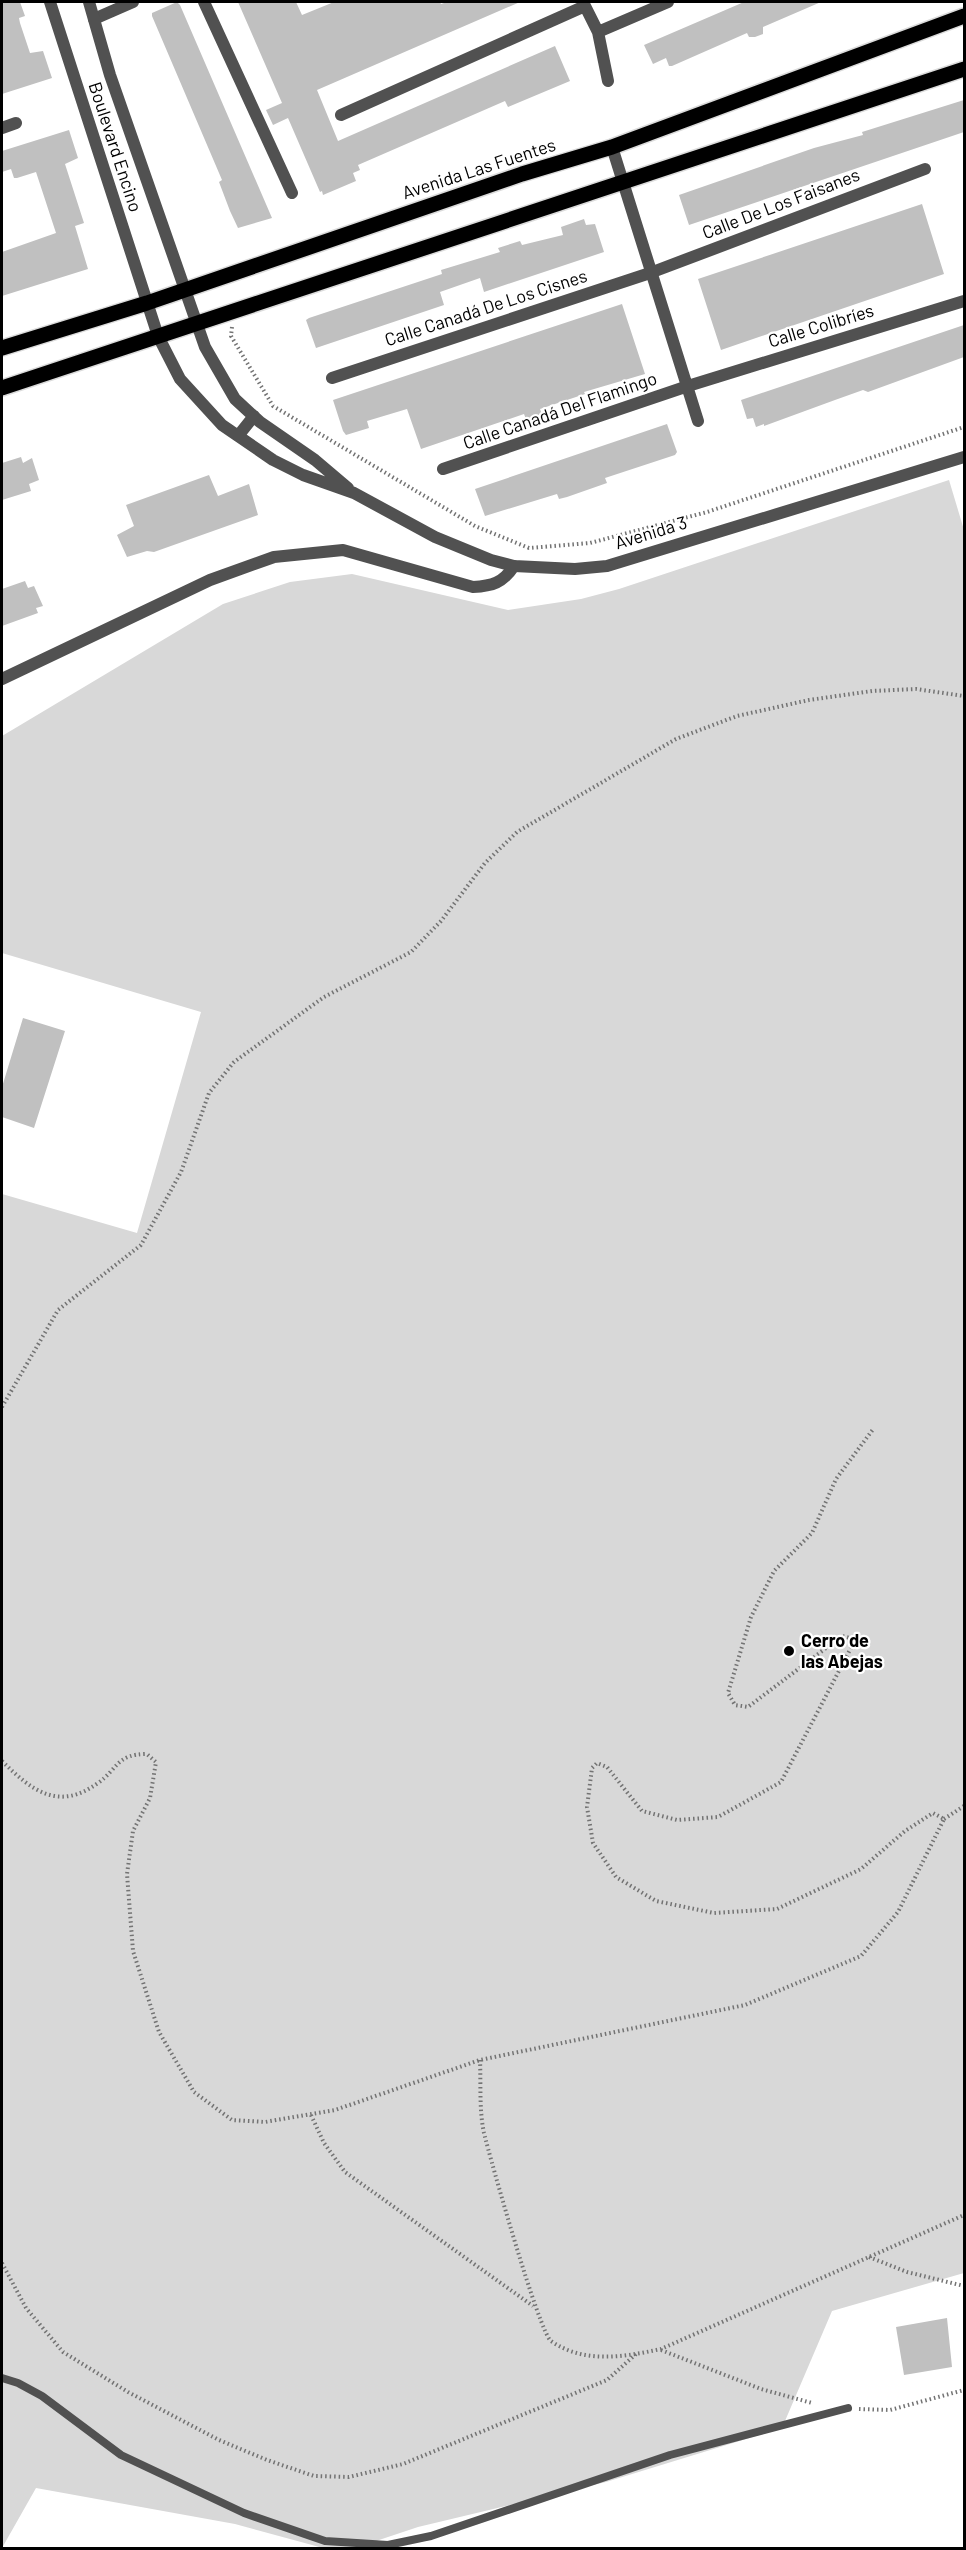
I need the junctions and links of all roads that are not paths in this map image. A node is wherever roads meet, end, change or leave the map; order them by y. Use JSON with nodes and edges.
{"nodes":[{"id":1,"x":50,"y":2,"type":"edge"},
{"id":2,"x":89,"y":2,"type":"edge"},
{"id":3,"x":133,"y":2,"type":"edge"},
{"id":4,"x":204,"y":2,"type":"edge"},
{"id":5,"x":668,"y":2,"type":"edge"},
{"id":6,"x":584,"y":4,"type":"edge"},
{"id":7,"x":964,"y":16,"type":"edge"},
{"id":8,"x":94,"y":19,"type":"junction"},
{"id":9,"x":598,"y":32,"type":"junction"},
{"id":10,"x":964,"y":69,"type":"edge"},
{"id":11,"x":608,"y":81,"type":"dead end"},
{"id":12,"x":341,"y":115,"type":"dead end"},
{"id":13,"x":16,"y":123,"type":"dead end"},
{"id":14,"x":2,"y":128,"type":"edge"},
{"id":15,"x":612,"y":147,"type":"junction"},
{"id":16,"x":925,"y":169,"type":"dead end"},
{"id":17,"x":624,"y":183,"type":"junction"},
{"id":18,"x":292,"y":193,"type":"dead end"},
{"id":19,"x":650,"y":273,"type":"junction"},
{"id":20,"x":184,"y":290,"type":"junction"},
{"id":21,"x":964,"y":301,"type":"edge"},
{"id":22,"x":147,"y":303,"type":"junction"},
{"id":23,"x":196,"y":322,"type":"junction"},
{"id":24,"x":158,"y":336,"type":"junction"},
{"id":25,"x":2,"y":348,"type":"edge"},
{"id":26,"x":332,"y":378,"type":"dead end"},
{"id":27,"x":688,"y":386,"type":"junction"},
{"id":28,"x":2,"y":388,"type":"edge"},
{"id":29,"x":254,"y":416,"type":"junction"},
{"id":30,"x":698,"y":421,"type":"dead end"},
{"id":31,"x":238,"y":436,"type":"junction"},
{"id":32,"x":964,"y":457,"type":"edge"},
{"id":33,"x":443,"y":469,"type":"dead end"},
{"id":34,"x":354,"y":493,"type":"junction"},
{"id":35,"x":514,"y":566,"type":"junction"},
{"id":36,"x":2,"y":679,"type":"edge"},
{"id":37,"x":2,"y":2378,"type":"edge"},
{"id":38,"x":848,"y":2408,"type":"road end"}],
"edges":[{"from":1,"to":22,"type":"street","name":"Boulevard Encino"},
{"from":2,"to":8,"type":"street","name":"Boulevard Encino"},
{"from":3,"to":8,"type":"street"},
{"from":4,"to":18,"type":"street"},
{"from":5,"to":9,"type":"street"},
{"from":6,"to":9,"type":"street"},
{"from":6,"to":12,"type":"street"},
{"from":7,"to":15,"type":"main road","name":"Avenida Las Fuentes"},
{"from":8,"to":20,"type":"street","name":"Boulevard Encino"},
{"from":9,"to":11,"type":"street"},
{"from":10,"to":17,"type":"main road"},
{"from":13,"to":14,"type":"street"},
{"from":15,"to":17,"type":"street"},
{"from":15,"to":20,"type":"main road","name":"Avenida Las Fuentes"},
{"from":16,"to":19,"type":"street","name":"Calle De Los Faisanes"},
{"from":17,"to":19,"type":"street"},
{"from":17,"to":23,"type":"main road"},
{"from":19,"to":26,"type":"street","name":"Calle Canadá De Los Cisnes"},
{"from":19,"to":27,"type":"street"},
{"from":20,"to":22,"type":"main road","name":"Avenida Las Fuentes"},
{"from":20,"to":23,"type":"street","name":"Avenida 3"},
{"from":21,"to":27,"type":"street","name":"Calle Colibríes"},
{"from":22,"to":24,"type":"street","name":"Avenida 3"},
{"from":22,"to":25,"type":"main road","name":"Avenida Las Fuentes"},
{"from":23,"to":24,"type":"main road"},
{"from":23,"to":29,"type":"street","name":"Avenida 3"},
{"from":24,"to":28,"type":"main road"},
{"from":24,"to":31,"type":"street","name":"Avenida 3"},
{"from":27,"to":30,"type":"street"},
{"from":27,"to":33,"type":"street","name":"Calle Canadá Del Flamingo"},
{"from":29,"to":31,"type":"street"},
{"from":29,"to":34,"type":"street","name":"Avenida 3"},
{"from":31,"to":34,"type":"street","name":"Avenida 3"},
{"from":32,"to":35,"type":"street","name":"Avenida 3"},
{"from":34,"to":35,"type":"street","name":"Avenida 3"},
{"from":35,"to":36,"type":"street"},
{"from":37,"to":38,"type":"lane"}]}
